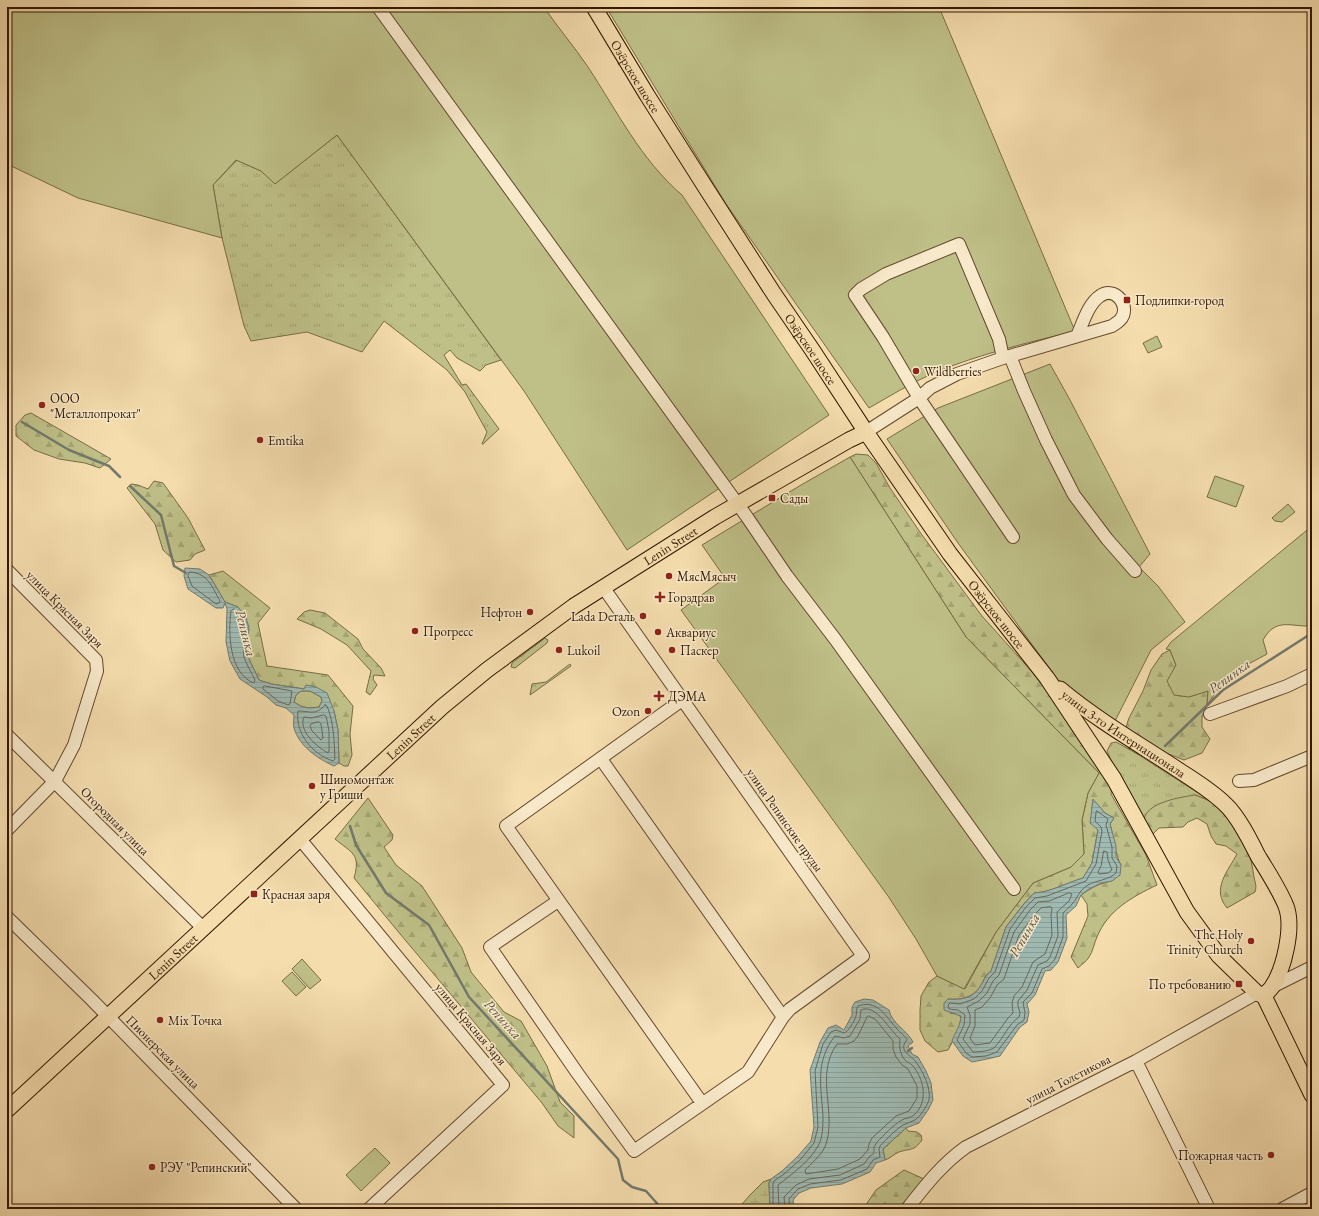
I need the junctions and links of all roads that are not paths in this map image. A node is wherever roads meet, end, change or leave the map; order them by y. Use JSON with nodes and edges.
{"nodes":[{"id":1,"x":378,"y":7,"type":"edge"},
{"id":2,"x":594,"y":7,"type":"edge"},
{"id":3,"x":1077,"y":336,"type":"dead end"},
{"id":4,"x":1006,"y":357,"type":"junction"},
{"id":5,"x":919,"y":398,"type":"junction"},
{"id":6,"x":866,"y":432,"type":"junction"},
{"id":7,"x":736,"y":504,"type":"junction"},
{"id":8,"x":1013,"y":537,"type":"dead end"},
{"id":9,"x":7,"y":570,"type":"edge"},
{"id":10,"x":1135,"y":571,"type":"dead end"},
{"id":11,"x":603,"y":587,"type":"junction"},
{"id":12,"x":1312,"y":674,"type":"edge"},
{"id":13,"x":1047,"y":678,"type":"junction"},
{"id":14,"x":682,"y":700,"type":"junction"},
{"id":15,"x":1210,"y":714,"type":"dead end"},
{"id":16,"x":7,"y":735,"type":"edge"},
{"id":17,"x":1312,"y":756,"type":"edge"},
{"id":18,"x":601,"y":759,"type":"junction"},
{"id":19,"x":56,"y":781,"type":"junction"},
{"id":20,"x":1240,"y":781,"type":"dead end"},
{"id":21,"x":7,"y":830,"type":"edge"},
{"id":22,"x":300,"y":839,"type":"junction"},
{"id":23,"x":1014,"y":889,"type":"dead end"},
{"id":24,"x":558,"y":901,"type":"junction"},
{"id":25,"x":7,"y":917,"type":"edge"},
{"id":26,"x":203,"y":928,"type":"junction"},
{"id":27,"x":1312,"y":967,"type":"edge"},
{"id":28,"x":1264,"y":992,"type":"junction"},
{"id":29,"x":108,"y":1016,"type":"junction"},
{"id":30,"x":783,"y":1017,"type":"junction"},
{"id":31,"x":1136,"y":1061,"type":"junction"},
{"id":32,"x":1312,"y":1095,"type":"edge"},
{"id":33,"x":702,"y":1103,"type":"junction"},
{"id":34,"x":7,"y":1109,"type":"edge"},
{"id":35,"x":1312,"y":1193,"type":"edge"},
{"id":36,"x":296,"y":1209,"type":"edge"},
{"id":37,"x":369,"y":1209,"type":"edge"},
{"id":38,"x":907,"y":1209,"type":"edge"},
{"id":39,"x":1208,"y":1209,"type":"edge"},
{"id":40,"x":1282,"y":1209,"type":"edge"}],
"edges":[{"from":1,"to":7,"type":"street"},
{"from":2,"to":6,"type":"main road","name":"Озёрское шоссе"},
{"from":3,"to":4,"type":"street"},
{"from":4,"to":5,"type":"street"},
{"from":4,"to":5,"type":"street"},
{"from":4,"to":10,"type":"street"},
{"from":5,"to":6,"type":"street"},
{"from":5,"to":8,"type":"street"},
{"from":6,"to":7,"type":"main road","name":"Lenin Street"},
{"from":6,"to":13,"type":"main road","name":"Озёрское шоссе"},
{"from":7,"to":11,"type":"main road","name":"Lenin Street"},
{"from":7,"to":23,"type":"street"},
{"from":9,"to":19,"type":"street","name":"улица Красная Заря"},
{"from":11,"to":14,"type":"street"},
{"from":11,"to":22,"type":"main road","name":"Lenin Street"},
{"from":12,"to":15,"type":"street"},
{"from":13,"to":28,"type":"main road","name":"улица 3-го Интернационала"},
{"from":13,"to":28,"type":"main road","name":"улица 3-го Интернационала"},
{"from":14,"to":18,"type":"street"},
{"from":14,"to":30,"type":"street","name":"улица Репинские пруды"},
{"from":16,"to":19,"type":"street","name":"Огородная улица"},
{"from":17,"to":20,"type":"street"},
{"from":18,"to":24,"type":"street"},
{"from":18,"to":30,"type":"street"},
{"from":19,"to":21,"type":"street"},
{"from":19,"to":26,"type":"street","name":"Огородная улица"},
{"from":22,"to":26,"type":"main road","name":"Lenin Street"},
{"from":22,"to":37,"type":"street","name":"улица Красная Заря"},
{"from":24,"to":33,"type":"street"},
{"from":24,"to":33,"type":"street","name":"улица Репинские пруды"},
{"from":25,"to":29,"type":"street","name":"Пионерская улица"},
{"from":26,"to":29,"type":"main road","name":"Lenin Street"},
{"from":27,"to":28,"type":"street","name":"улица Толстикова"},
{"from":28,"to":31,"type":"street","name":"улица Толстикова"},
{"from":28,"to":32,"type":"main road","name":"улица 3-го Интернационала"},
{"from":29,"to":34,"type":"main road","name":"Lenin Street"},
{"from":29,"to":36,"type":"street","name":"Пионерская улица"},
{"from":30,"to":33,"type":"street","name":"улица Репинские пруды"},
{"from":31,"to":38,"type":"street","name":"улица Толстикова"},
{"from":31,"to":39,"type":"street"},
{"from":35,"to":40,"type":"street"}]}
